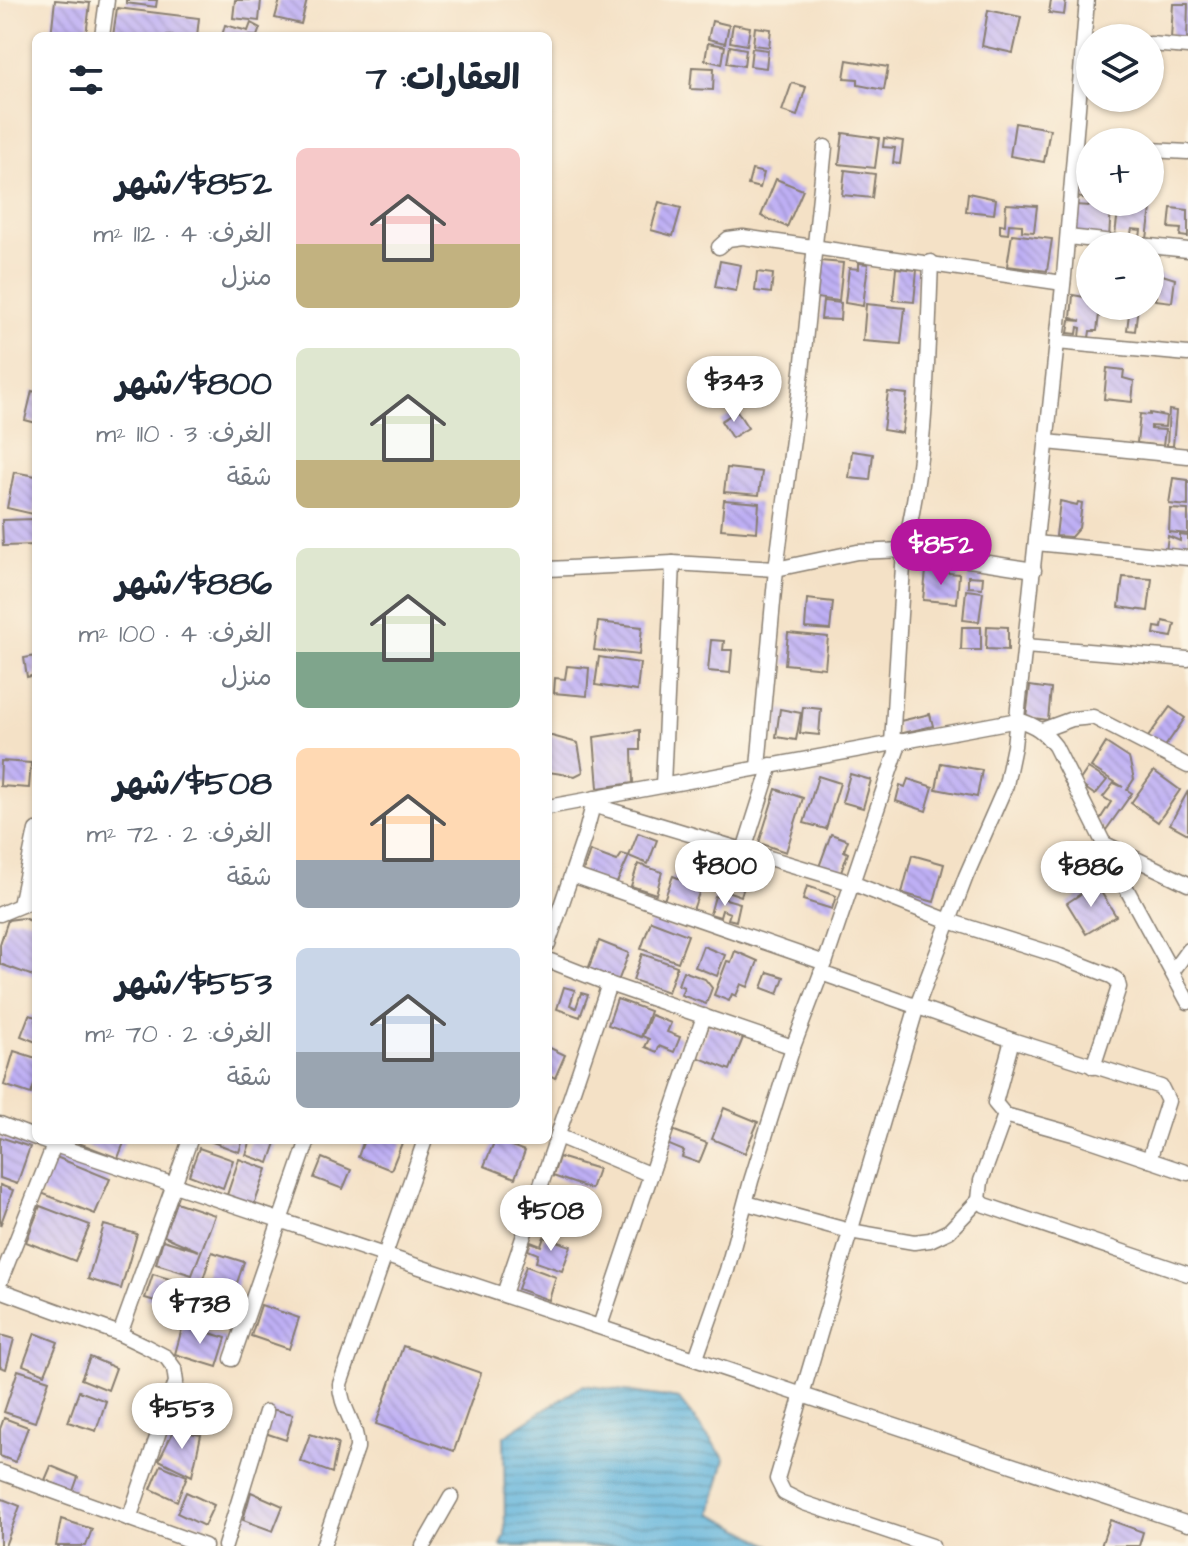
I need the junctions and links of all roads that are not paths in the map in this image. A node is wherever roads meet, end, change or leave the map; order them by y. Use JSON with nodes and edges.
{"nodes":[{"id":1,"x":107,"y":0,"type":"edge"},
{"id":2,"x":1087,"y":0,"type":"edge"},
{"id":3,"x":1088,"y":24,"type":"edge"},
{"id":4,"x":103,"y":32,"type":"edge"},
{"id":5,"x":1164,"y":45,"type":"edge"},
{"id":6,"x":1188,"y":47,"type":"edge"},
{"id":7,"x":825,"y":147,"type":"dead end"},
{"id":8,"x":1164,"y":151,"type":"edge"},
{"id":9,"x":1188,"y":152,"type":"edge"},
{"id":10,"x":1076,"y":188,"type":"edge"},
{"id":11,"x":1068,"y":237,"type":"junction"},
{"id":12,"x":1076,"y":238,"type":"edge"},
{"id":13,"x":719,"y":247,"type":"dead end"},
{"id":14,"x":1164,"y":247,"type":"edge"},
{"id":15,"x":813,"y":248,"type":"junction"},
{"id":16,"x":1188,"y":250,"type":"edge"},
{"id":17,"x":931,"y":262,"type":"junction"},
{"id":18,"x":1063,"y":283,"type":"junction"},
{"id":19,"x":1057,"y":342,"type":"junction"},
{"id":20,"x":1188,"y":354,"type":"edge"},
{"id":21,"x":1047,"y":442,"type":"junction"},
{"id":22,"x":1188,"y":456,"type":"edge"},
{"id":23,"x":1036,"y":543,"type":"junction"},
{"id":24,"x":904,"y":550,"type":"junction"},
{"id":25,"x":1188,"y":558,"type":"edge"},
{"id":26,"x":673,"y":563,"type":"junction"},
{"id":27,"x":552,"y":569,"type":"edge"},
{"id":28,"x":776,"y":569,"type":"junction"},
{"id":29,"x":1034,"y":570,"type":"junction"},
{"id":30,"x":1025,"y":646,"type":"junction"},
{"id":31,"x":1188,"y":659,"type":"edge"},
{"id":32,"x":1018,"y":720,"type":"junction"},
{"id":33,"x":1042,"y":730,"type":"junction"},
{"id":34,"x":896,"y":742,"type":"junction"},
{"id":35,"x":765,"y":766,"type":"junction"},
{"id":36,"x":1188,"y":766,"type":"edge"},
{"id":37,"x":663,"y":785,"type":"junction"},
{"id":38,"x":594,"y":801,"type":"junction"},
{"id":39,"x":552,"y":806,"type":"edge"},
{"id":40,"x":1103,"y":843,"type":"junction"},
{"id":41,"x":32,"y":849,"type":"edge"},
{"id":42,"x":744,"y":850,"type":"junction"},
{"id":43,"x":572,"y":875,"type":"junction"},
{"id":44,"x":852,"y":883,"type":"junction"},
{"id":45,"x":1188,"y":884,"type":"edge"},
{"id":46,"x":32,"y":900,"type":"edge"},
{"id":47,"x":20,"y":905,"type":"junction"},
{"id":48,"x":0,"y":914,"type":"edge"},
{"id":49,"x":949,"y":921,"type":"junction"},
{"id":50,"x":552,"y":932,"type":"edge"},
{"id":51,"x":1188,"y":950,"type":"edge"},
{"id":52,"x":552,"y":962,"type":"edge"},
{"id":53,"x":823,"y":968,"type":"junction"},
{"id":54,"x":1172,"y":972,"type":"junction"},
{"id":55,"x":609,"y":984,"type":"junction"},
{"id":56,"x":1188,"y":1002,"type":"edge"},
{"id":57,"x":917,"y":1006,"type":"junction"},
{"id":58,"x":704,"y":1016,"type":"junction"},
{"id":59,"x":1012,"y":1040,"type":"junction"},
{"id":60,"x":793,"y":1047,"type":"junction"},
{"id":61,"x":1093,"y":1067,"type":"junction"},
{"id":62,"x":1005,"y":1115,"type":"junction"},
{"id":63,"x":0,"y":1124,"type":"edge"},
{"id":64,"x":32,"y":1136,"type":"edge"},
{"id":65,"x":558,"y":1136,"type":"junction"},
{"id":66,"x":46,"y":1144,"type":"edge"},
{"id":67,"x":56,"y":1144,"type":"edge"},
{"id":68,"x":189,"y":1144,"type":"edge"},
{"id":69,"x":307,"y":1144,"type":"edge"},
{"id":70,"x":424,"y":1144,"type":"edge"},
{"id":71,"x":1149,"y":1160,"type":"junction"},
{"id":72,"x":1188,"y":1173,"type":"edge"},
{"id":73,"x":651,"y":1175,"type":"junction"},
{"id":74,"x":175,"y":1183,"type":"junction"},
{"id":75,"x":979,"y":1200,"type":"junction"},
{"id":76,"x":746,"y":1203,"type":"junction"},
{"id":77,"x":281,"y":1219,"type":"junction"},
{"id":78,"x":850,"y":1231,"type":"junction"},
{"id":79,"x":387,"y":1254,"type":"junction"},
{"id":80,"x":1188,"y":1274,"type":"edge"},
{"id":81,"x":0,"y":1282,"type":"edge"},
{"id":82,"x":0,"y":1290,"type":"edge"},
{"id":83,"x":504,"y":1294,"type":"junction"},
{"id":84,"x":600,"y":1326,"type":"junction"},
{"id":85,"x":120,"y":1334,"type":"junction"},
{"id":86,"x":696,"y":1358,"type":"junction"},
{"id":87,"x":232,"y":1359,"type":"dead end"},
{"id":88,"x":800,"y":1394,"type":"junction"},
{"id":89,"x":266,"y":1412,"type":"dead end"},
{"id":90,"x":0,"y":1472,"type":"edge"},
{"id":91,"x":451,"y":1497,"type":"dead end"},
{"id":92,"x":129,"y":1519,"type":"junction"},
{"id":93,"x":1188,"y":1524,"type":"edge"},
{"id":94,"x":205,"y":1546,"type":"edge"},
{"id":95,"x":225,"y":1546,"type":"edge"},
{"id":96,"x":323,"y":1546,"type":"edge"},
{"id":97,"x":423,"y":1546,"type":"edge"},
{"id":98,"x":932,"y":1546,"type":"edge"}],
"edges":[{"from":1,"to":4,"type":"street"},
{"from":2,"to":3,"type":"street"},
{"from":5,"to":6,"type":"street"},
{"from":7,"to":15,"type":"street"},
{"from":8,"to":9,"type":"street"},
{"from":10,"to":11,"type":"street"},
{"from":11,"to":12,"type":"street"},
{"from":11,"to":18,"type":"street"},
{"from":13,"to":15,"type":"street"},
{"from":14,"to":16,"type":"street"},
{"from":15,"to":17,"type":"street"},
{"from":15,"to":28,"type":"street"},
{"from":17,"to":18,"type":"street"},
{"from":17,"to":24,"type":"street"},
{"from":18,"to":19,"type":"street"},
{"from":19,"to":20,"type":"street"},
{"from":19,"to":21,"type":"street"},
{"from":21,"to":22,"type":"street"},
{"from":21,"to":23,"type":"street"},
{"from":23,"to":25,"type":"street"},
{"from":23,"to":29,"type":"street"},
{"from":24,"to":28,"type":"street"},
{"from":24,"to":29,"type":"street"},
{"from":24,"to":34,"type":"street"},
{"from":26,"to":27,"type":"street"},
{"from":26,"to":28,"type":"street"},
{"from":26,"to":37,"type":"street"},
{"from":28,"to":35,"type":"street"},
{"from":29,"to":30,"type":"street"},
{"from":30,"to":31,"type":"street"},
{"from":30,"to":32,"type":"street"},
{"from":32,"to":33,"type":"street"},
{"from":32,"to":34,"type":"street"},
{"from":32,"to":49,"type":"street"},
{"from":33,"to":36,"type":"street"},
{"from":33,"to":40,"type":"street"},
{"from":34,"to":35,"type":"street"},
{"from":34,"to":44,"type":"street"},
{"from":35,"to":37,"type":"street"},
{"from":35,"to":42,"type":"street"},
{"from":37,"to":38,"type":"street"},
{"from":38,"to":39,"type":"street"},
{"from":38,"to":42,"type":"street"},
{"from":38,"to":43,"type":"street"},
{"from":40,"to":45,"type":"street"},
{"from":40,"to":54,"type":"street"},
{"from":41,"to":47,"type":"street"},
{"from":42,"to":44,"type":"street"},
{"from":43,"to":50,"type":"street"},
{"from":43,"to":53,"type":"street"},
{"from":44,"to":49,"type":"street"},
{"from":44,"to":53,"type":"street"},
{"from":46,"to":47,"type":"street"},
{"from":47,"to":48,"type":"street"},
{"from":49,"to":57,"type":"street"},
{"from":49,"to":61,"type":"street"},
{"from":51,"to":54,"type":"street"},
{"from":52,"to":55,"type":"street"},
{"from":53,"to":57,"type":"street"},
{"from":53,"to":60,"type":"street"},
{"from":54,"to":56,"type":"street"},
{"from":55,"to":58,"type":"street"},
{"from":55,"to":65,"type":"street"},
{"from":57,"to":59,"type":"street"},
{"from":57,"to":78,"type":"street"},
{"from":58,"to":60,"type":"street"},
{"from":58,"to":73,"type":"street"},
{"from":59,"to":61,"type":"street"},
{"from":59,"to":62,"type":"street"},
{"from":60,"to":76,"type":"street"},
{"from":61,"to":71,"type":"street"},
{"from":62,"to":71,"type":"street"},
{"from":62,"to":75,"type":"street"},
{"from":63,"to":64,"type":"street"},
{"from":65,"to":73,"type":"street"},
{"from":65,"to":83,"type":"street"},
{"from":66,"to":81,"type":"street"},
{"from":67,"to":74,"type":"street"},
{"from":68,"to":74,"type":"street"},
{"from":69,"to":77,"type":"street"},
{"from":70,"to":79,"type":"street"},
{"from":71,"to":72,"type":"street"},
{"from":73,"to":84,"type":"street"},
{"from":74,"to":77,"type":"street"},
{"from":74,"to":85,"type":"street"},
{"from":75,"to":78,"type":"street"},
{"from":75,"to":80,"type":"street"},
{"from":76,"to":78,"type":"street"},
{"from":76,"to":86,"type":"street"},
{"from":77,"to":79,"type":"street"},
{"from":77,"to":87,"type":"street"},
{"from":78,"to":88,"type":"street"},
{"from":79,"to":83,"type":"street"},
{"from":79,"to":96,"type":"street"},
{"from":82,"to":85,"type":"street"},
{"from":83,"to":84,"type":"street"},
{"from":84,"to":86,"type":"street"},
{"from":85,"to":92,"type":"street"},
{"from":86,"to":88,"type":"street"},
{"from":88,"to":93,"type":"street"},
{"from":88,"to":98,"type":"street"},
{"from":89,"to":95,"type":"street"},
{"from":90,"to":92,"type":"street"},
{"from":91,"to":97,"type":"street"},
{"from":92,"to":94,"type":"street"}]}
